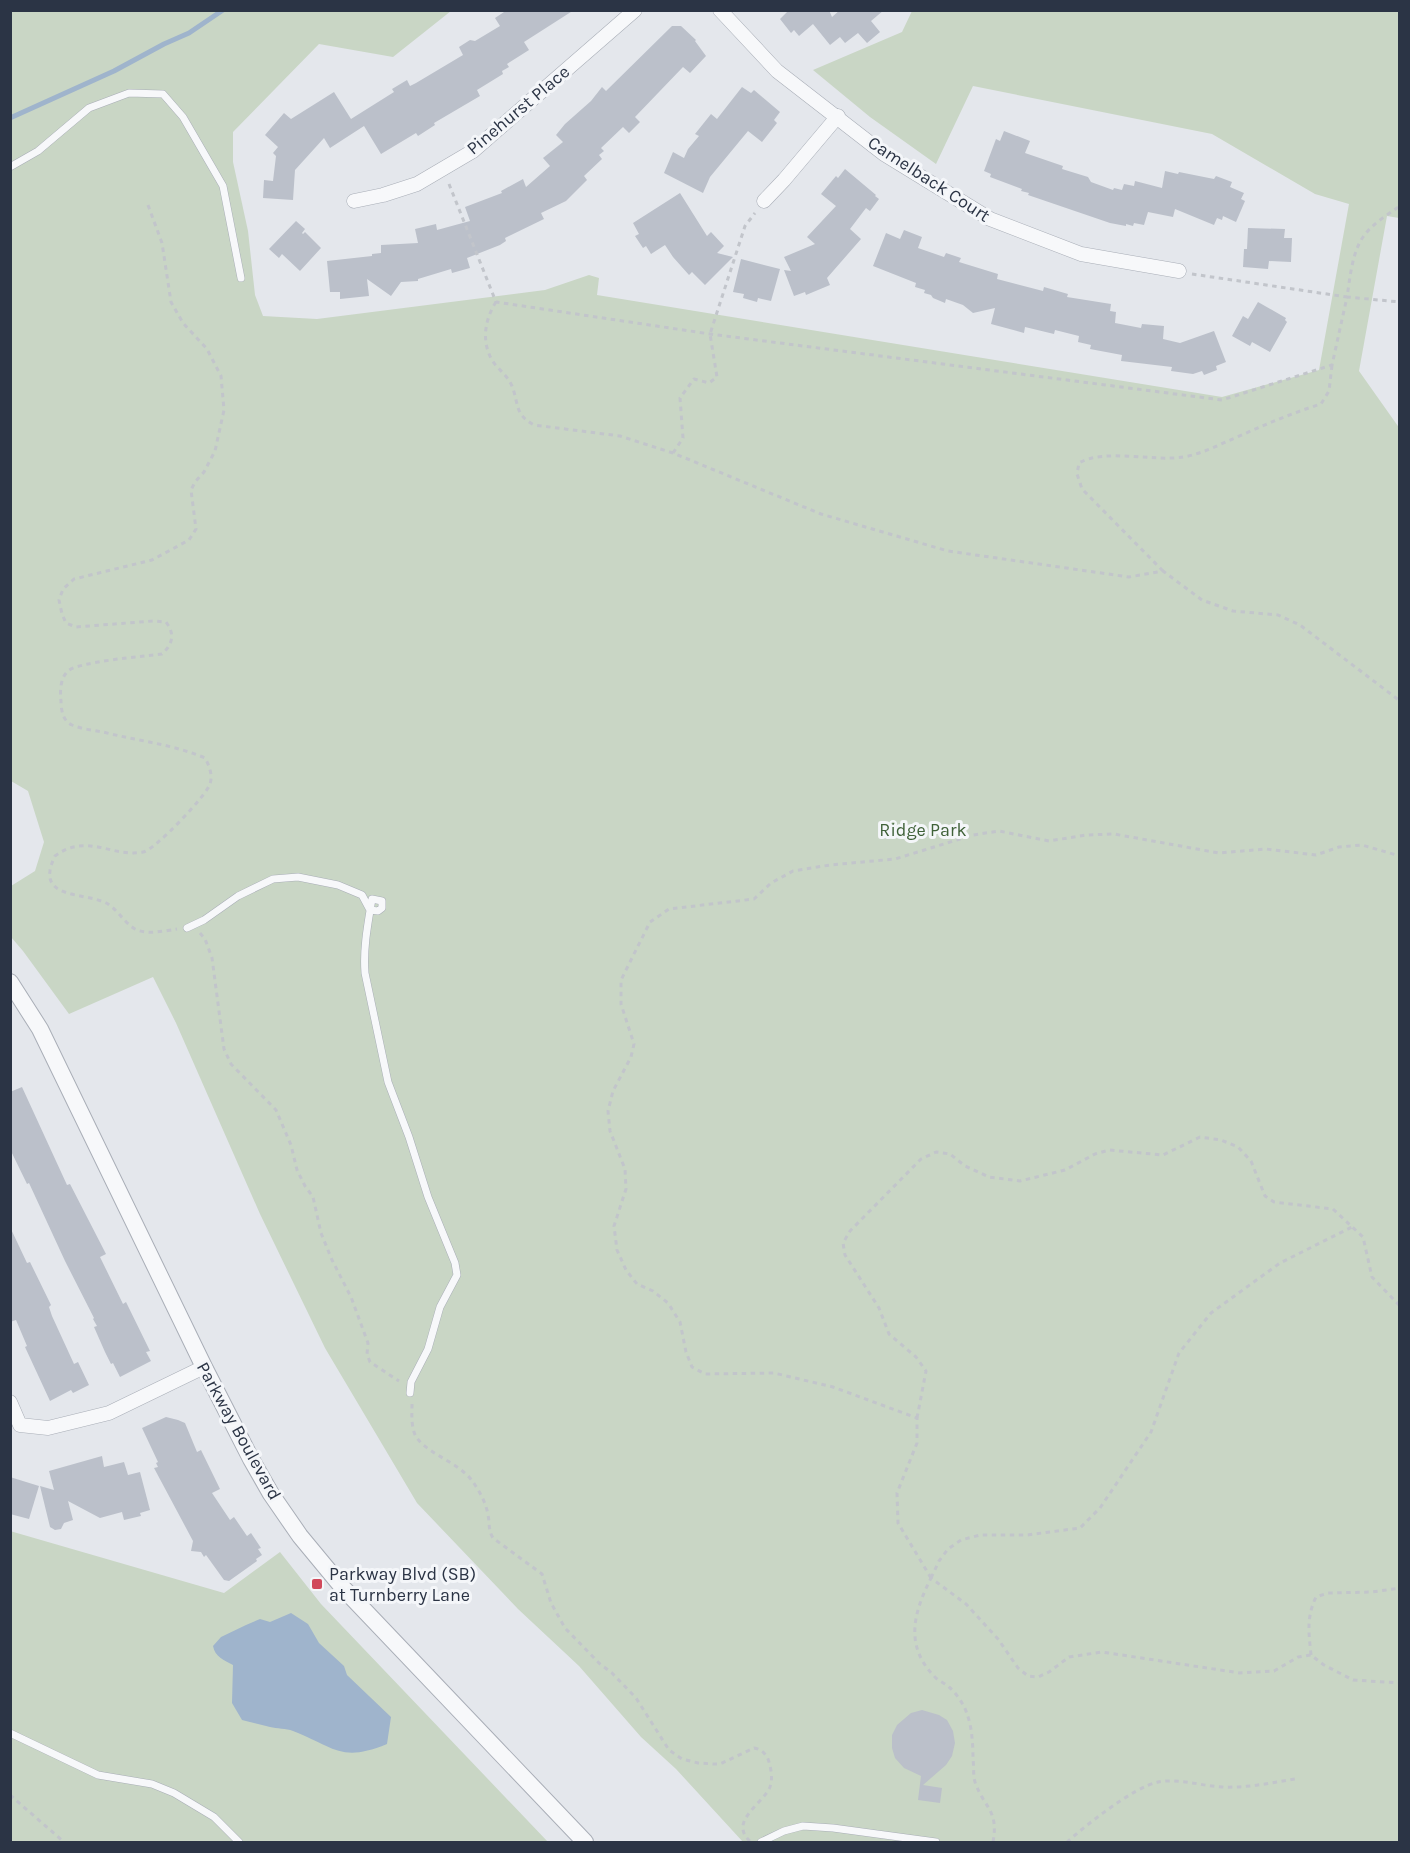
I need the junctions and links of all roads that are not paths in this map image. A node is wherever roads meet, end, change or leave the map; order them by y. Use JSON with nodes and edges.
{"nodes":[{"id":1,"x":635,"y":10,"type":"edge"},
{"id":2,"x":720,"y":10,"type":"edge"},
{"id":3,"x":838,"y":116,"type":"junction"},
{"id":4,"x":10,"y":167,"type":"edge"},
{"id":5,"x":354,"y":201,"type":"dead end"},
{"id":6,"x":764,"y":201,"type":"road end"},
{"id":7,"x":1179,"y":272,"type":"road end"},
{"id":8,"x":242,"y":278,"type":"dead end"},
{"id":9,"x":362,"y":895,"type":"junction"},
{"id":10,"x":370,"y":910,"type":"junction"},
{"id":11,"x":187,"y":928,"type":"road end"},
{"id":12,"x":10,"y":982,"type":"edge"},
{"id":13,"x":204,"y":1367,"type":"junction"},
{"id":14,"x":410,"y":1393,"type":"road end"},
{"id":15,"x":10,"y":1402,"type":"edge"},
{"id":16,"x":10,"y":1733,"type":"edge"},
{"id":17,"x":239,"y":1842,"type":"edge"},
{"id":18,"x":585,"y":1842,"type":"edge"},
{"id":19,"x":761,"y":1842,"type":"edge"},
{"id":20,"x":936,"y":1842,"type":"edge"}],
"edges":[{"from":1,"to":5,"type":"street","name":"Pinehurst Place"},
{"from":2,"to":3,"type":"street","name":"Camelback Court"},
{"from":3,"to":6,"type":"street"},
{"from":3,"to":7,"type":"street","name":"Camelback Court"},
{"from":4,"to":8,"type":"lane"},
{"from":9,"to":10,"type":"lane"},
{"from":9,"to":10,"type":"lane"},
{"from":9,"to":11,"type":"lane"},
{"from":10,"to":14,"type":"lane"},
{"from":12,"to":13,"type":"street","name":"Parkway Boulevard"},
{"from":13,"to":15,"type":"street"},
{"from":13,"to":18,"type":"street","name":"Parkway Boulevard"},
{"from":16,"to":17,"type":"lane"},
{"from":19,"to":20,"type":"lane"}]}
